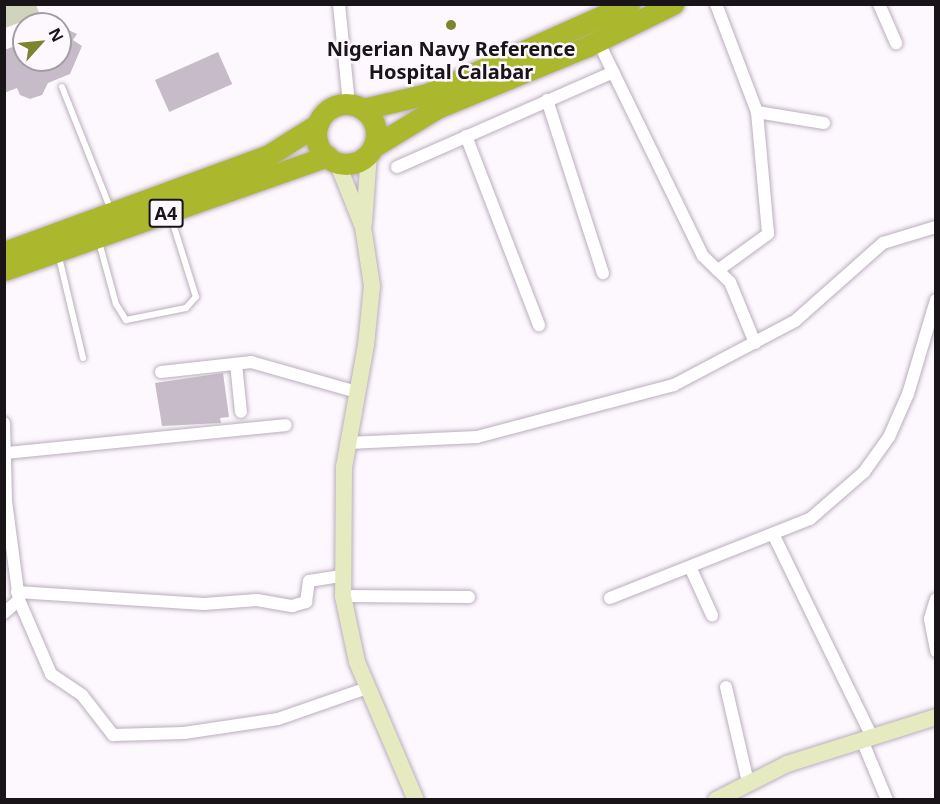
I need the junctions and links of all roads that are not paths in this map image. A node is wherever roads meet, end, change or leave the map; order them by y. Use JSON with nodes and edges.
{"nodes":[{"id":1,"x":339,"y":4,"type":"edge"},
{"id":2,"x":629,"y":4,"type":"edge"},
{"id":3,"x":673,"y":4,"type":"edge"},
{"id":4,"x":716,"y":4,"type":"edge"},
{"id":5,"x":879,"y":4,"type":"edge"},
{"id":6,"x":598,"y":41,"type":"junction"},
{"id":7,"x":896,"y":43,"type":"dead end"},
{"id":8,"x":613,"y":72,"type":"junction"},
{"id":9,"x":62,"y":87,"type":"dead end"},
{"id":10,"x":547,"y":100,"type":"junction"},
{"id":11,"x":356,"y":106,"type":"junction"},
{"id":12,"x":757,"y":112,"type":"junction"},
{"id":13,"x":824,"y":123,"type":"dead end"},
{"id":14,"x":318,"y":124,"type":"junction"},
{"id":15,"x":466,"y":136,"type":"junction"},
{"id":16,"x":371,"y":150,"type":"junction"},
{"id":17,"x":332,"y":159,"type":"junction"},
{"id":18,"x":397,"y":167,"type":"dead end"},
{"id":19,"x":169,"y":212,"type":"junction"},
{"id":20,"x":113,"y":213,"type":"junction"},
{"id":21,"x":363,"y":227,"type":"junction"},
{"id":22,"x":936,"y":227,"type":"edge"},
{"id":23,"x":98,"y":238,"type":"junction"},
{"id":24,"x":4,"y":252,"type":"edge"},
{"id":25,"x":57,"y":252,"type":"junction"},
{"id":26,"x":4,"y":270,"type":"edge"},
{"id":27,"x":718,"y":270,"type":"junction"},
{"id":28,"x":603,"y":273,"type":"dead end"},
{"id":29,"x":936,"y":300,"type":"edge"},
{"id":30,"x":538,"y":325,"type":"dead end"},
{"id":31,"x":755,"y":343,"type":"junction"},
{"id":32,"x":83,"y":358,"type":"dead end"},
{"id":33,"x":236,"y":364,"type":"junction"},
{"id":34,"x":161,"y":372,"type":"dead end"},
{"id":35,"x":357,"y":392,"type":"junction"},
{"id":36,"x":241,"y":412,"type":"dead end"},
{"id":37,"x":4,"y":423,"type":"edge"},
{"id":38,"x":286,"y":424,"type":"dead end"},
{"id":39,"x":348,"y":443,"type":"junction"},
{"id":40,"x":6,"y":453,"type":"edge"},
{"id":41,"x":774,"y":536,"type":"junction"},
{"id":42,"x":691,"y":569,"type":"junction"},
{"id":43,"x":342,"y":576,"type":"junction"},
{"id":44,"x":18,"y":596,"type":"junction"},
{"id":45,"x":343,"y":596,"type":"junction"},
{"id":46,"x":469,"y":597,"type":"dead end"},
{"id":47,"x":610,"y":598,"type":"dead end"},
{"id":48,"x":936,"y":599,"type":"edge"},
{"id":49,"x":4,"y":613,"type":"edge"},
{"id":50,"x":712,"y":615,"type":"dead end"},
{"id":51,"x":936,"y":651,"type":"edge"},
{"id":52,"x":726,"y":687,"type":"dead end"},
{"id":53,"x":367,"y":688,"type":"junction"},
{"id":54,"x":936,"y":717,"type":"edge"},
{"id":55,"x":867,"y":738,"type":"junction"},
{"id":56,"x":748,"y":782,"type":"junction"},
{"id":57,"x":416,"y":800,"type":"edge"},
{"id":58,"x":716,"y":800,"type":"edge"},
{"id":59,"x":887,"y":800,"type":"edge"}],
"edges":[{"from":1,"to":11,"type":"street"},
{"from":2,"to":11,"type":"highway","number":"A4"},
{"from":3,"to":6,"type":"highway","number":"A4"},
{"from":4,"to":12,"type":"street"},
{"from":5,"to":7,"type":"street"},
{"from":6,"to":8,"type":"street"},
{"from":6,"to":16,"type":"highway","number":"A4"},
{"from":8,"to":10,"type":"street"},
{"from":8,"to":27,"type":"street"},
{"from":9,"to":20,"type":"lane"},
{"from":10,"to":15,"type":"street"},
{"from":10,"to":28,"type":"street"},
{"from":11,"to":14,"type":"highway","number":"A4"},
{"from":11,"to":16,"type":"highway"},
{"from":12,"to":13,"type":"street"},
{"from":12,"to":27,"type":"street"},
{"from":14,"to":17,"type":"highway"},
{"from":14,"to":20,"type":"highway","number":"A4"},
{"from":15,"to":18,"type":"street"},
{"from":15,"to":30,"type":"street"},
{"from":16,"to":17,"type":"highway","number":"A4"},
{"from":16,"to":21,"type":"street"},
{"from":17,"to":19,"type":"highway","number":"A4"},
{"from":17,"to":21,"type":"street"},
{"from":19,"to":23,"type":"highway","number":"A4"},
{"from":19,"to":23,"type":"lane"},
{"from":20,"to":24,"type":"highway","number":"A4"},
{"from":21,"to":35,"type":"street"},
{"from":22,"to":31,"type":"street"},
{"from":23,"to":25,"type":"highway","number":"A4"},
{"from":25,"to":26,"type":"highway","number":"A4"},
{"from":25,"to":32,"type":"lane"},
{"from":27,"to":31,"type":"street"},
{"from":29,"to":41,"type":"street"},
{"from":31,"to":39,"type":"street"},
{"from":33,"to":34,"type":"street"},
{"from":33,"to":35,"type":"street"},
{"from":33,"to":36,"type":"street"},
{"from":35,"to":39,"type":"street"},
{"from":37,"to":40,"type":"street"},
{"from":38,"to":40,"type":"street"},
{"from":39,"to":43,"type":"street"},
{"from":40,"to":44,"type":"street"},
{"from":41,"to":42,"type":"street"},
{"from":41,"to":55,"type":"street"},
{"from":42,"to":47,"type":"street"},
{"from":42,"to":50,"type":"street"},
{"from":43,"to":44,"type":"street"},
{"from":43,"to":45,"type":"street"},
{"from":44,"to":49,"type":"street"},
{"from":44,"to":53,"type":"street"},
{"from":45,"to":46,"type":"street"},
{"from":45,"to":53,"type":"street"},
{"from":48,"to":51,"type":"street"},
{"from":52,"to":56,"type":"street"},
{"from":53,"to":57,"type":"street"},
{"from":54,"to":55,"type":"street"},
{"from":55,"to":56,"type":"street"},
{"from":55,"to":59,"type":"street"},
{"from":56,"to":58,"type":"street"}]}
